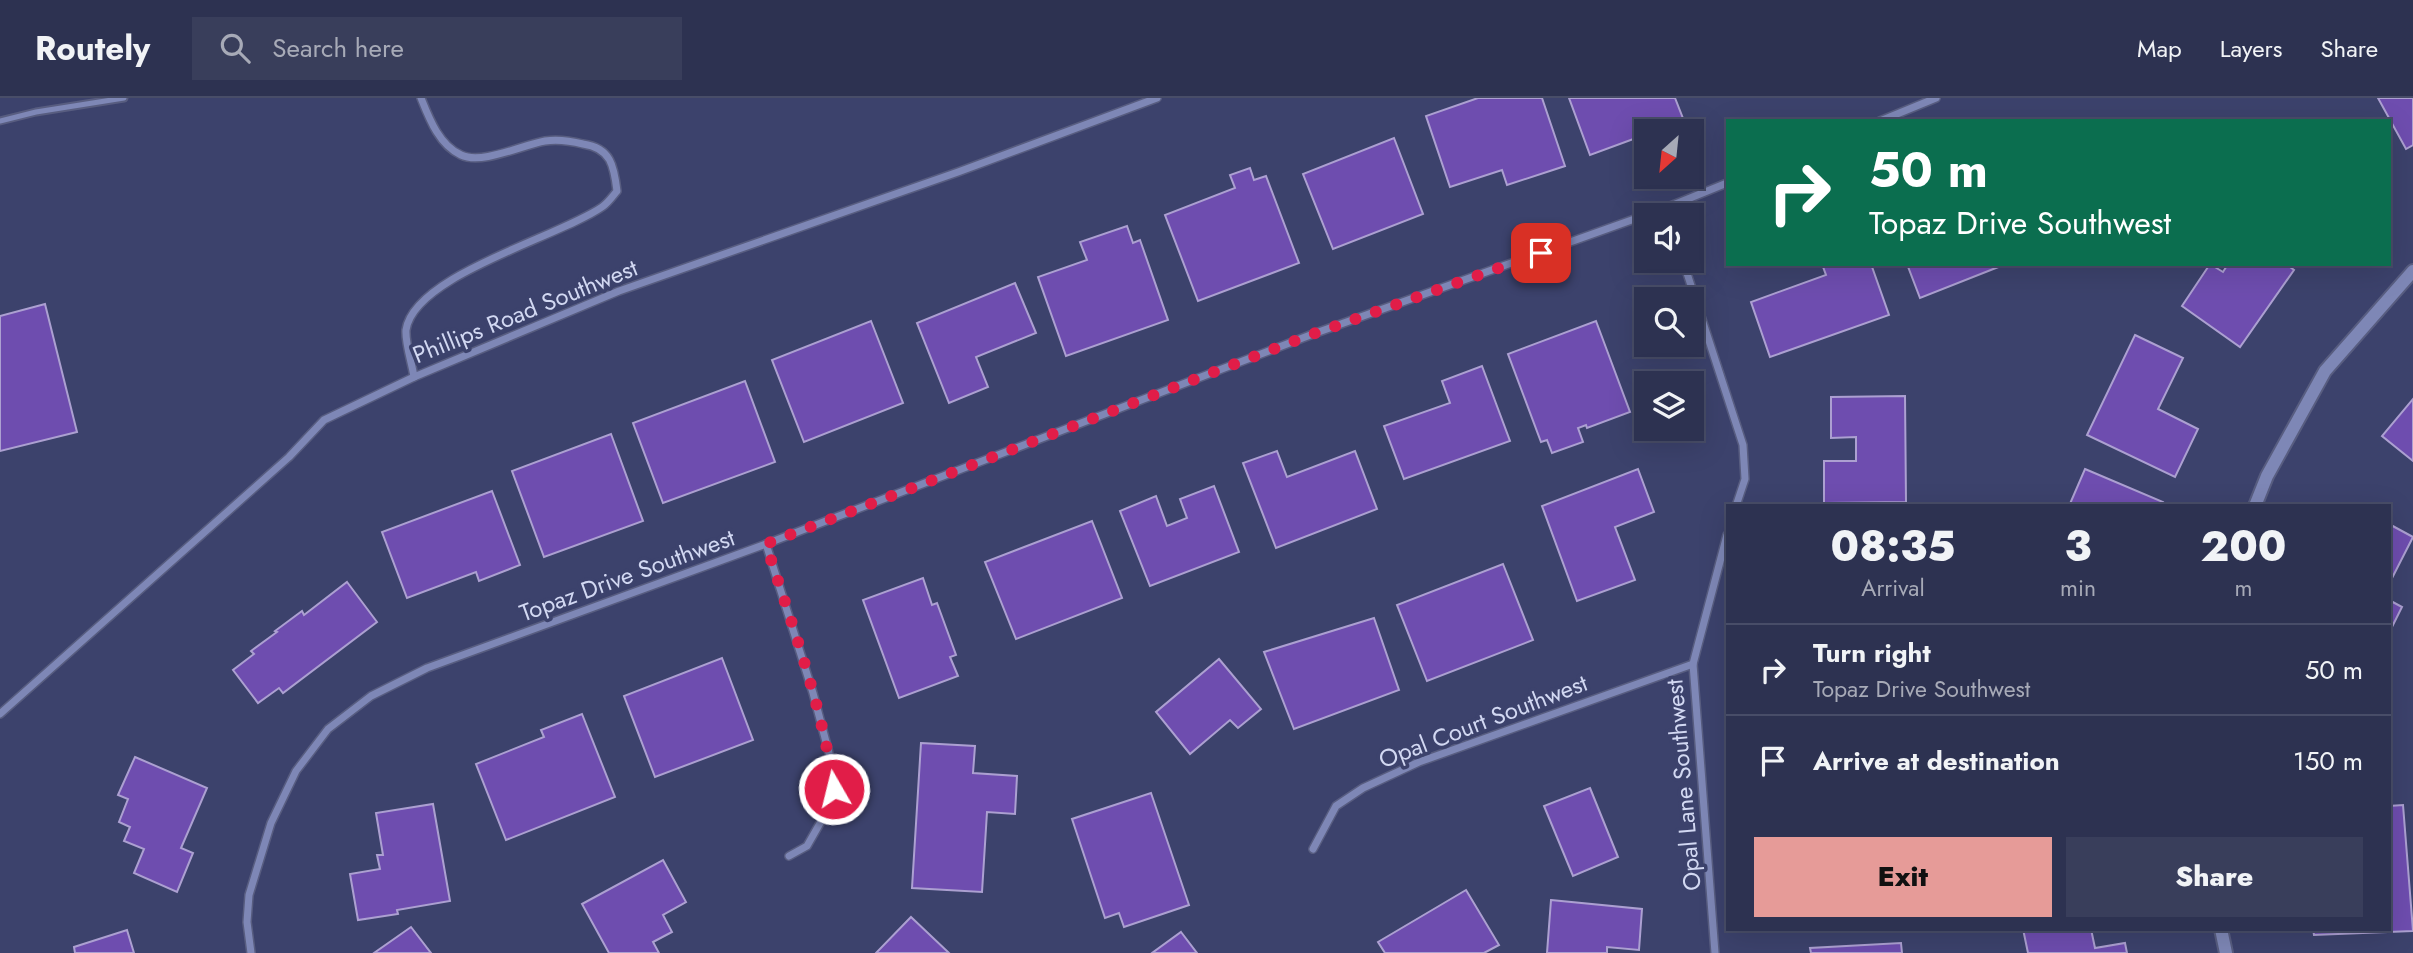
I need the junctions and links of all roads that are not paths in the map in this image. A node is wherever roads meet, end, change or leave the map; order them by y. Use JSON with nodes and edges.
{"nodes":[{"id":1,"x":124,"y":98,"type":"edge"},
{"id":2,"x":421,"y":98,"type":"edge"},
{"id":3,"x":1157,"y":98,"type":"edge"},
{"id":4,"x":1936,"y":98,"type":"edge"},
{"id":5,"x":1885,"y":119,"type":"edge"},
{"id":6,"x":0,"y":121,"type":"edge"},
{"id":7,"x":1726,"y":183,"type":"edge"},
{"id":8,"x":1686,"y":203,"type":"edge"},
{"id":9,"x":1634,"y":223,"type":"edge"},
{"id":10,"x":2413,"y":271,"type":"edge"},
{"id":11,"x":1687,"y":273,"type":"edge"},
{"id":12,"x":414,"y":377,"type":"junction"},
{"id":13,"x":1737,"y":504,"type":"edge"},
{"id":14,"x":2256,"y":504,"type":"edge"},
{"id":15,"x":1726,"y":539,"type":"edge"},
{"id":16,"x":766,"y":544,"type":"junction"},
{"id":17,"x":1693,"y":664,"type":"junction"},
{"id":18,"x":0,"y":714,"type":"edge"},
{"id":19,"x":1313,"y":849,"type":"dead end"},
{"id":20,"x":789,"y":856,"type":"dead end"},
{"id":21,"x":2221,"y":931,"type":"edge"},
{"id":22,"x":251,"y":953,"type":"edge"},
{"id":23,"x":1715,"y":953,"type":"edge"},
{"id":24,"x":2226,"y":953,"type":"edge"}],
"edges":[{"from":1,"to":6,"type":"lane"},
{"from":2,"to":12,"type":"street"},
{"from":3,"to":12,"type":"street","name":"Phillips Road Southwest"},
{"from":4,"to":5,"type":"street"},
{"from":7,"to":8,"type":"street","name":"Topaz Drive Southwest"},
{"from":9,"to":16,"type":"street","name":"Topaz Drive Southwest"},
{"from":10,"to":14,"type":"street"},
{"from":11,"to":13,"type":"street"},
{"from":12,"to":18,"type":"street","name":"Phillips Road Southwest"},
{"from":15,"to":17,"type":"street","name":"Opal Lane Southwest"},
{"from":16,"to":20,"type":"street"},
{"from":16,"to":22,"type":"street","name":"Topaz Drive Southwest"},
{"from":17,"to":19,"type":"street","name":"Opal Court Southwest"},
{"from":17,"to":23,"type":"street","name":"Opal Lane Southwest"},
{"from":21,"to":24,"type":"street"}]}
